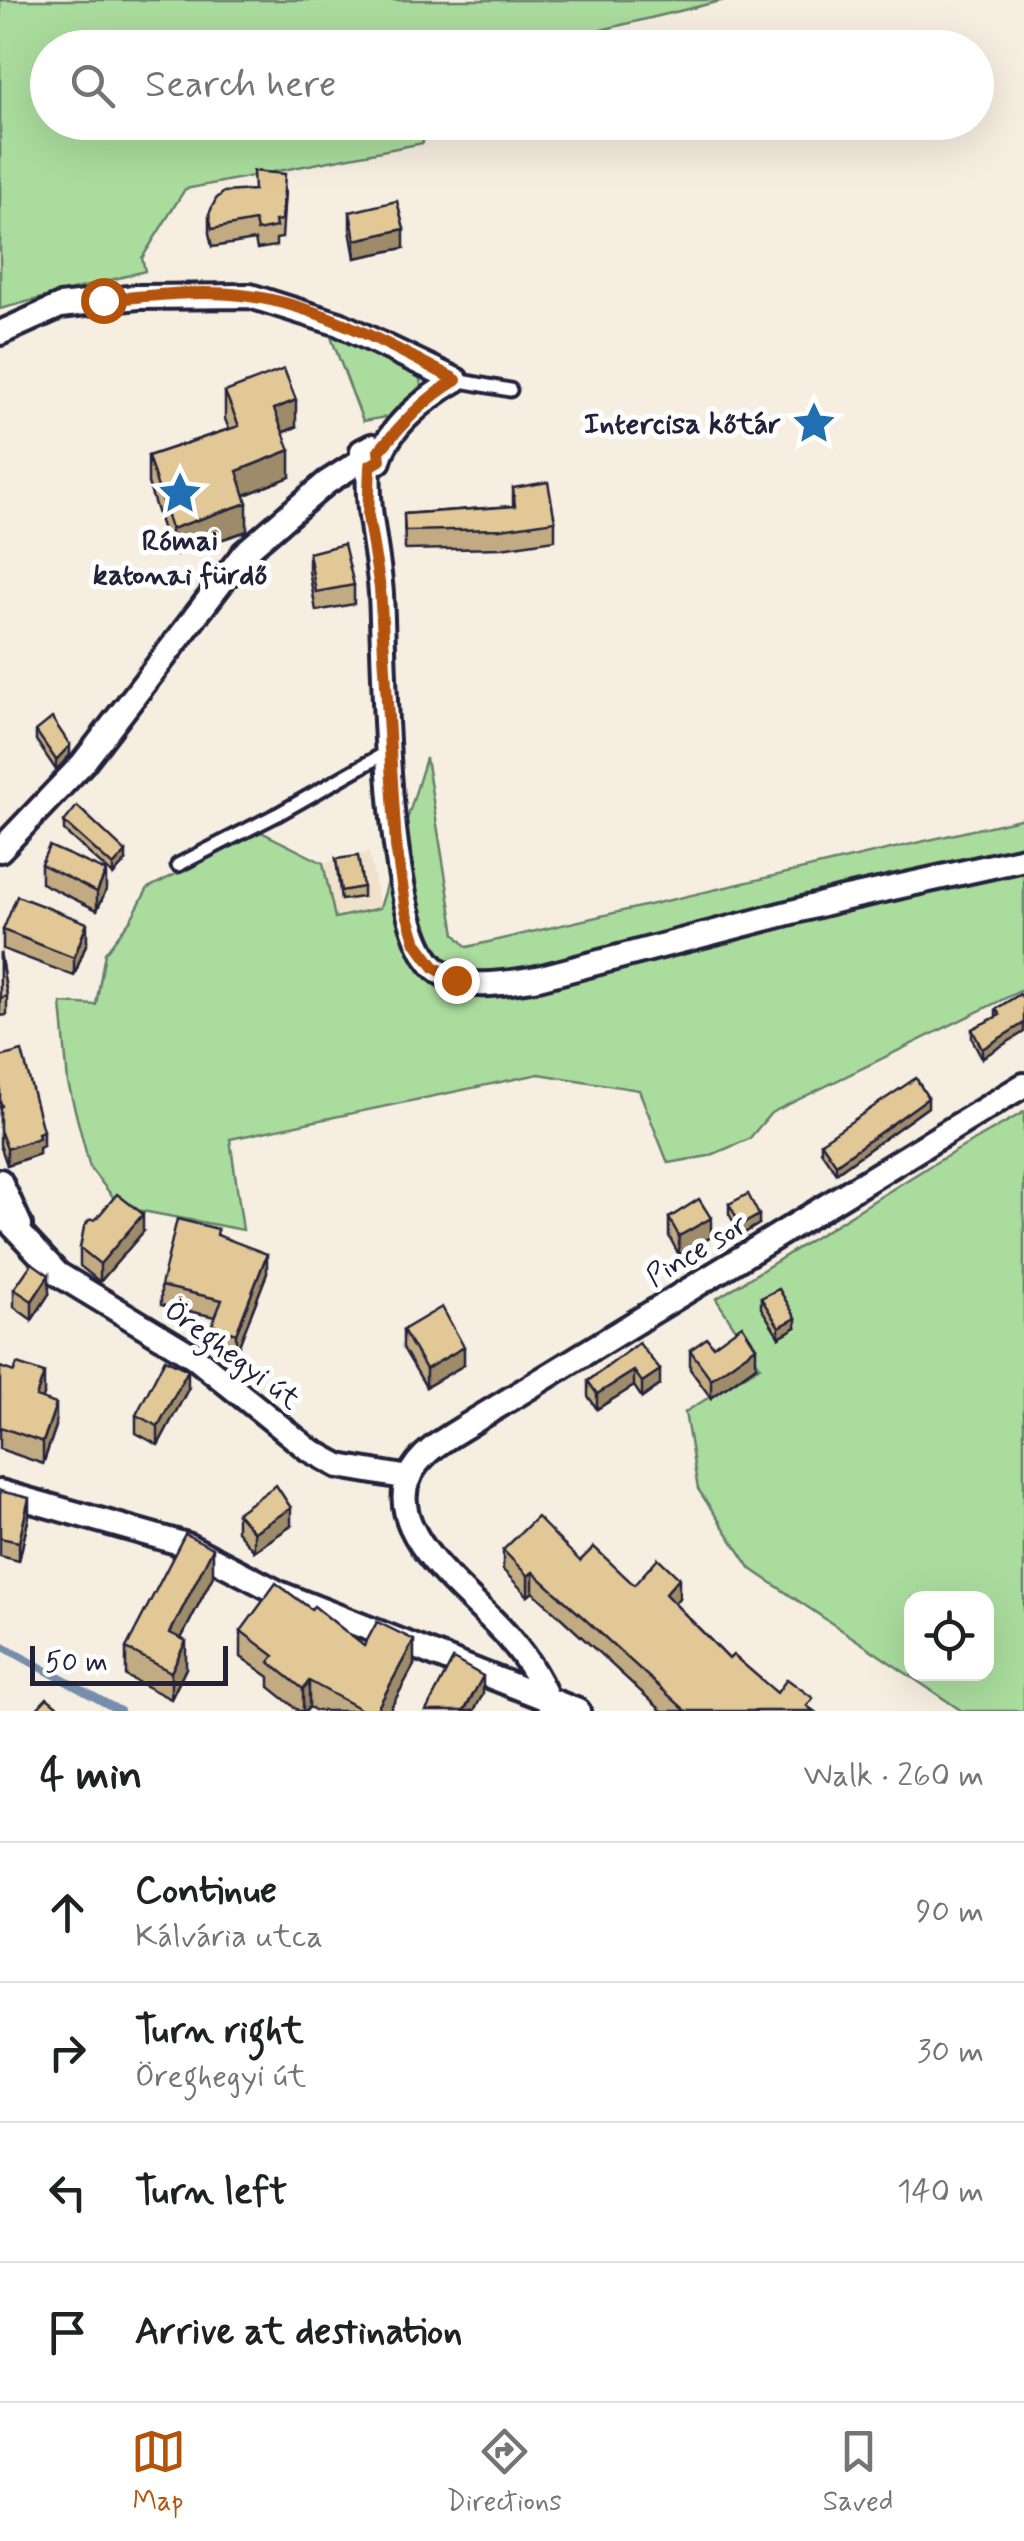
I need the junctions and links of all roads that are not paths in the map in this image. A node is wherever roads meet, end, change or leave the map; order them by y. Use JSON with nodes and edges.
{"nodes":[{"id":1,"x":0,"y":333,"type":"edge"},
{"id":2,"x":456,"y":380,"type":"junction"},
{"id":3,"x":510,"y":390,"type":"dead end"},
{"id":4,"x":370,"y":459,"type":"junction"},
{"id":5,"x":389,"y":750,"type":"junction"},
{"id":6,"x":0,"y":850,"type":"edge"},
{"id":7,"x":1024,"y":859,"type":"edge"},
{"id":8,"x":178,"y":865,"type":"dead end"},
{"id":9,"x":1024,"y":1085,"type":"edge"},
{"id":10,"x":0,"y":1181,"type":"edge"},
{"id":11,"x":0,"y":1212,"type":"edge"},
{"id":12,"x":33,"y":1250,"type":"junction"},
{"id":13,"x":409,"y":1478,"type":"junction"},
{"id":14,"x":0,"y":1492,"type":"edge"},
{"id":15,"x":550,"y":1705,"type":"edge"},
{"id":16,"x":578,"y":1711,"type":"edge"}],
"edges":[{"from":1,"to":2,"type":"street"},
{"from":2,"to":3,"type":"lane"},
{"from":2,"to":4,"type":"street"},
{"from":4,"to":5,"type":"street"},
{"from":4,"to":6,"type":"street"},
{"from":5,"to":7,"type":"street"},
{"from":5,"to":8,"type":"lane"},
{"from":9,"to":13,"type":"street","name":"Pince sor"},
{"from":10,"to":12,"type":"street","name":"Öreghegyi út"},
{"from":11,"to":12,"type":"street","name":"Öreghegyi út"},
{"from":12,"to":13,"type":"street","name":"Öreghegyi út"},
{"from":13,"to":15,"type":"street"},
{"from":14,"to":15,"type":"street"},
{"from":15,"to":16,"type":"street"}]}
